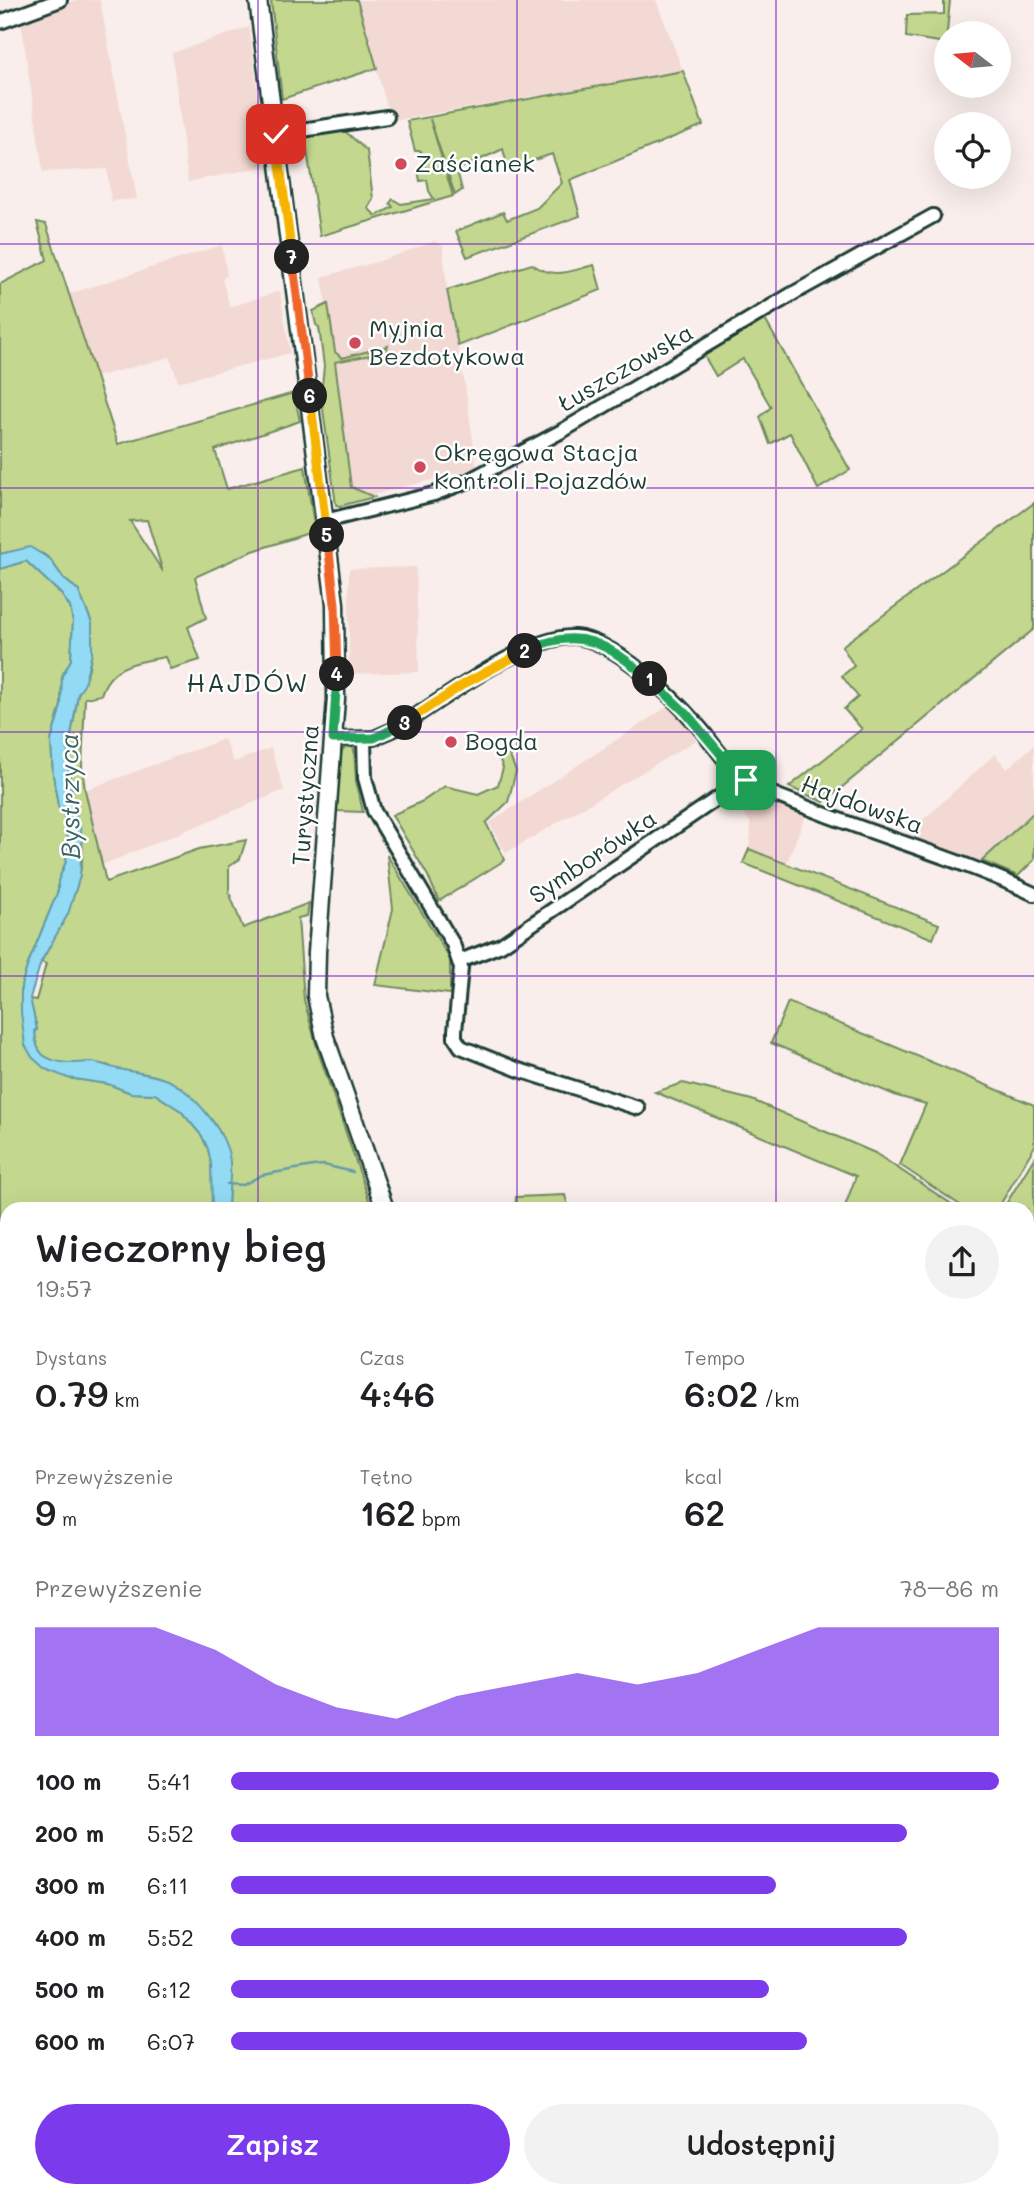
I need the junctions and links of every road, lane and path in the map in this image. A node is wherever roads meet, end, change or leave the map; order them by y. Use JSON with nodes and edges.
{"nodes":[{"id":1,"x":60,"y":0,"type":"edge"},
{"id":2,"x":258,"y":0,"type":"edge"},
{"id":3,"x":0,"y":22,"type":"edge"},
{"id":4,"x":387,"y":117,"type":"dead end"},
{"id":5,"x":276,"y":134,"type":"junction"},
{"id":6,"x":933,"y":216,"type":"dead end"},
{"id":7,"x":325,"y":521,"type":"junction"},
{"id":8,"x":333,"y":739,"type":"junction"},
{"id":9,"x":364,"y":739,"type":"junction"},
{"id":10,"x":744,"y":778,"type":"junction"},
{"id":11,"x":1034,"y":894,"type":"edge"},
{"id":12,"x":460,"y":961,"type":"junction"},
{"id":13,"x":638,"y":1108,"type":"dead end"},
{"id":14,"x":383,"y":1202,"type":"edge"}],
"edges":[{"from":1,"to":3,"type":"street"},
{"from":2,"to":5,"type":"main road","name":"Turystyczna"},
{"from":4,"to":5,"type":"street"},
{"from":5,"to":7,"type":"main road","name":"Turystyczna"},
{"from":6,"to":7,"type":"street","name":"Łuszczowska"},
{"from":7,"to":8,"type":"main road","name":"Turystyczna"},
{"from":8,"to":9,"type":"street","name":"Hajdowska"},
{"from":8,"to":14,"type":"main road","name":"Turystyczna"},
{"from":9,"to":10,"type":"street","name":"Hajdowska"},
{"from":9,"to":12,"type":"street"},
{"from":10,"to":11,"type":"street","name":"Hajdowska"},
{"from":10,"to":12,"type":"street","name":"Symborówka"},
{"from":12,"to":13,"type":"street"}]}
